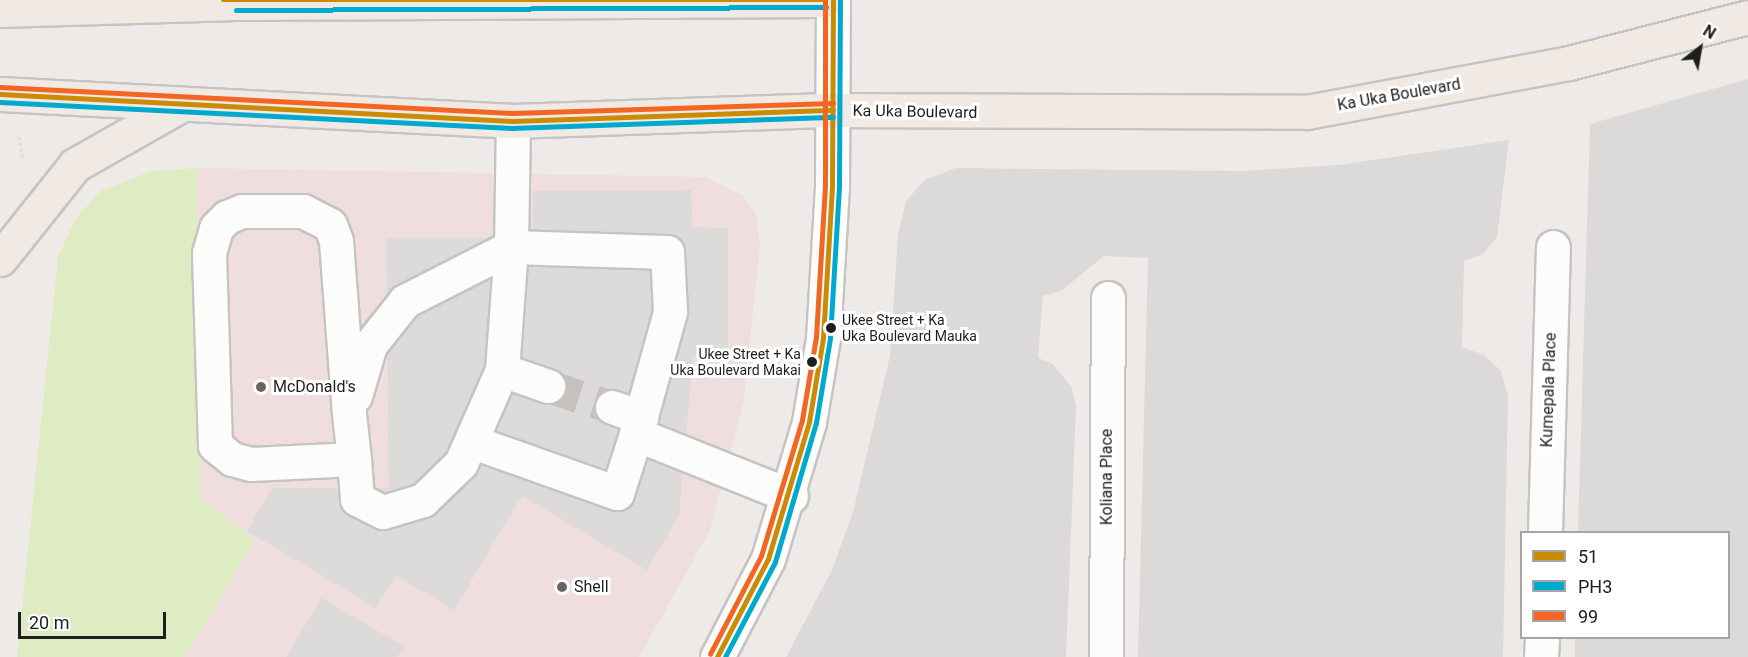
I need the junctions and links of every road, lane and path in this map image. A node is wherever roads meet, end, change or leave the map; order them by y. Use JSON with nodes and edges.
{"nodes":[{"id":1,"x":826,"y":0,"type":"edge"},
{"id":2,"x":833,"y":0,"type":"edge"},
{"id":3,"x":1737,"y":0,"type":"edge"},
{"id":4,"x":229,"y":1,"type":"edge"},
{"id":5,"x":280,"y":1,"type":"edge"},
{"id":6,"x":0,"y":10,"type":"edge"},
{"id":7,"x":1748,"y":17,"type":"edge"},
{"id":8,"x":1700,"y":30,"type":"junction"},
{"id":9,"x":0,"y":94,"type":"edge"},
{"id":10,"x":177,"y":106,"type":"junction"},
{"id":11,"x":833,"y":110,"type":"junction"},
{"id":12,"x":513,"y":121,"type":"junction"},
{"id":13,"x":19,"y":136,"type":"dead end"},
{"id":14,"x":25,"y":172,"type":"dead end"},
{"id":15,"x":511,"y":247,"type":"junction"},
{"id":16,"x":1553,"y":247,"type":"dead end"},
{"id":17,"x":0,"y":259,"type":"edge"},
{"id":18,"x":1108,"y":298,"type":"dead end"},
{"id":19,"x":502,"y":370,"type":"junction"},
{"id":20,"x":548,"y":386,"type":"tunnel mouth"},
{"id":21,"x":349,"y":414,"type":"junction"},
{"id":22,"x":630,"y":419,"type":"junction"},
{"id":23,"x":473,"y":442,"type":"junction"},
{"id":24,"x":354,"y":459,"type":"junction"},
{"id":25,"x":791,"y":496,"type":"junction"},
{"id":26,"x":1545,"y":531,"type":"edge"},
{"id":27,"x":1542,"y":639,"type":"edge"},
{"id":28,"x":717,"y":657,"type":"edge"},
{"id":29,"x":1106,"y":657,"type":"edge"},
{"id":30,"x":1541,"y":657,"type":"edge"}],
"edges":[{"from":1,"to":5,"type":"main road"},
{"from":2,"to":11,"type":"street"},
{"from":3,"to":8,"type":"main road"},
{"from":4,"to":5,"type":"main road"},
{"from":4,"to":6,"type":"main road"},
{"from":7,"to":8,"type":"main road","name":"Ka Uka Boulevard"},
{"from":8,"to":11,"type":"main road","name":"Ka Uka Boulevard"},
{"from":9,"to":10,"type":"main road","name":"Ka Uka Boulevard"},
{"from":10,"to":12,"type":"main road","name":"Ka Uka Boulevard"},
{"from":10,"to":17,"type":"main road"},
{"from":11,"to":12,"type":"main road","name":"Ka Uka Boulevard"},
{"from":11,"to":25,"type":"street"},
{"from":12,"to":15,"type":"street"},
{"from":13,"to":14,"type":"path"},
{"from":15,"to":19,"type":"street"},
{"from":15,"to":21,"type":"street"},
{"from":15,"to":22,"type":"street"},
{"from":16,"to":26,"type":"street","name":"Kumepala Place"},
{"from":18,"to":29,"type":"street","name":"Koliana Place"},
{"from":19,"to":20,"type":"street"},
{"from":19,"to":23,"type":"street"},
{"from":21,"to":24,"type":"street"},
{"from":21,"to":24,"type":"street"},
{"from":22,"to":23,"type":"street"},
{"from":22,"to":25,"type":"street"},
{"from":23,"to":24,"type":"street"},
{"from":25,"to":28,"type":"street"},
{"from":27,"to":30,"type":"street"}]}
